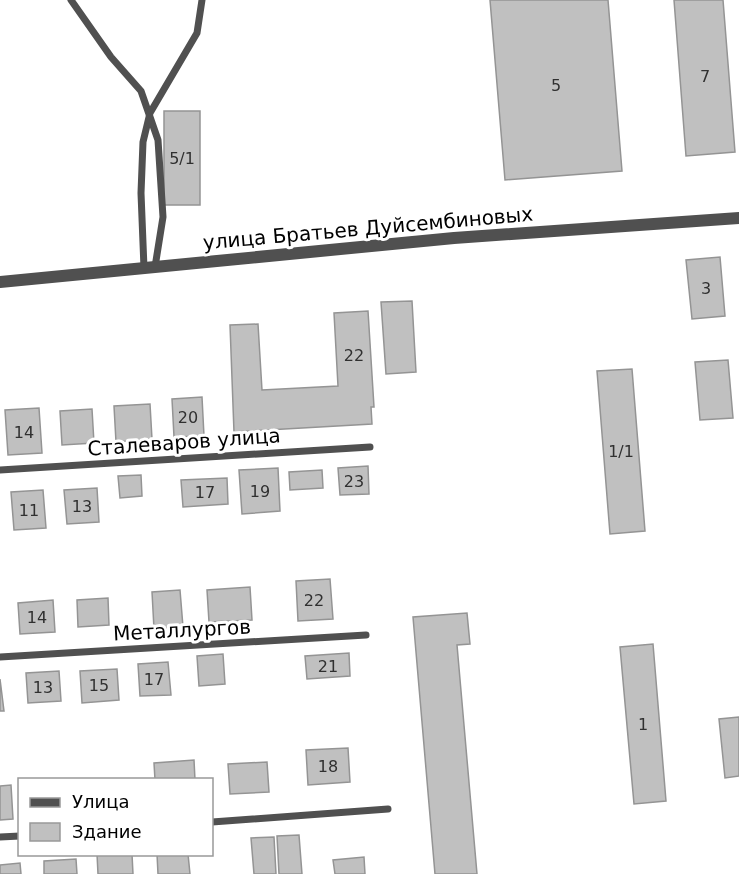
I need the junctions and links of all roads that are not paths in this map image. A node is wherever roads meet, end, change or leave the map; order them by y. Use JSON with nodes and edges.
{"nodes":[{"id":1,"x":71,"y":0,"type":"edge"},
{"id":2,"x":202,"y":0,"type":"edge"},
{"id":3,"x":150,"y":113,"type":"junction"},
{"id":4,"x":739,"y":218,"type":"edge"},
{"id":5,"x":149,"y":267,"type":"junction"},
{"id":6,"x":0,"y":282,"type":"edge"},
{"id":7,"x":370,"y":447,"type":"dead end"},
{"id":8,"x":0,"y":470,"type":"edge"},
{"id":9,"x":366,"y":635,"type":"dead end"},
{"id":10,"x":0,"y":657,"type":"edge"},
{"id":11,"x":388,"y":809,"type":"dead end"},
{"id":12,"x":213,"y":822,"type":"edge"},
{"id":13,"x":18,"y":836,"type":"edge"},
{"id":14,"x":0,"y":837,"type":"edge"}],
"edges":[{"from":1,"to":3,"type":"lane"},
{"from":2,"to":3,"type":"lane"},
{"from":3,"to":5,"type":"lane"},
{"from":3,"to":5,"type":"lane"},
{"from":4,"to":5,"type":"street","name":"улица Братьев Дуйсембиновых"},
{"from":5,"to":6,"type":"street","name":"улица Братьев Дуйсембиновых"},
{"from":7,"to":8,"type":"lane","name":"Сталеваров улица"},
{"from":9,"to":10,"type":"lane","name":"Металлургов"},
{"from":11,"to":12,"type":"lane"},
{"from":13,"to":14,"type":"lane"}]}
